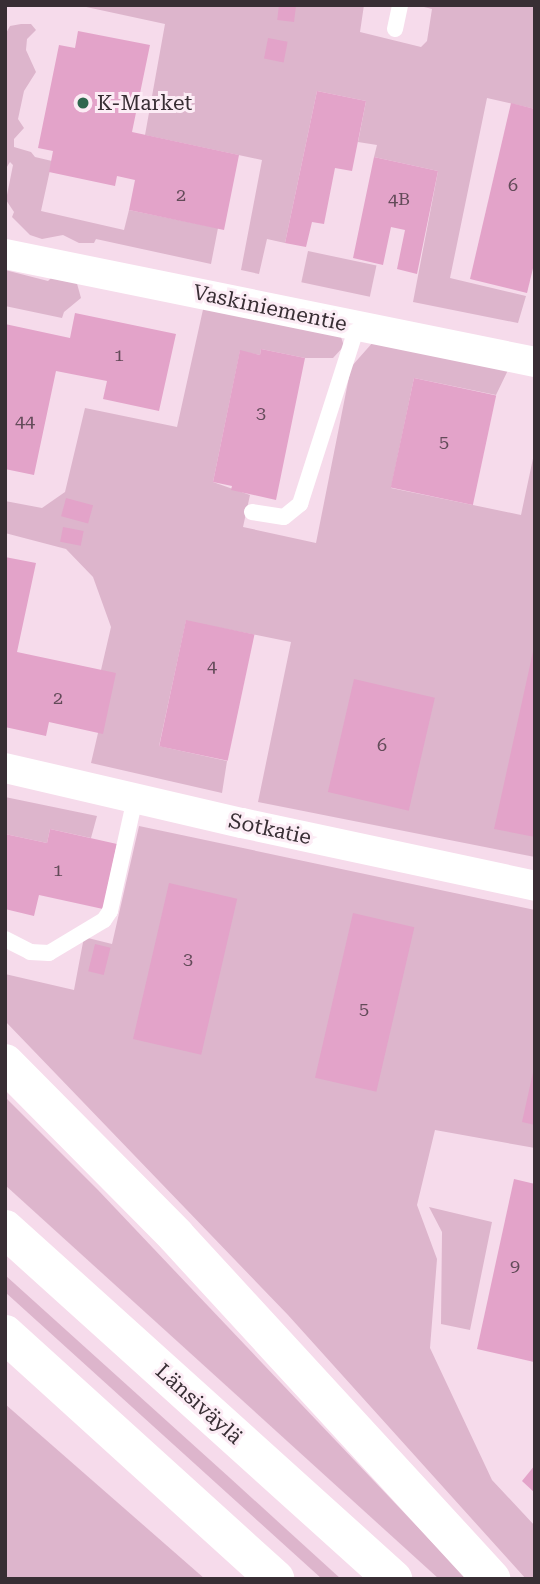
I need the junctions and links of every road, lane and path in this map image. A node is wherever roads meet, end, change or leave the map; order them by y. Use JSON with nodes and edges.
{"nodes":[{"id":1,"x":400,"y":5,"type":"edge"},
{"id":2,"x":395,"y":29,"type":"dead end"},
{"id":3,"x":5,"y":254,"type":"edge"},
{"id":4,"x":357,"y":326,"type":"junction"},
{"id":5,"x":535,"y":362,"type":"edge"},
{"id":6,"x":252,"y":512,"type":"dead end"},
{"id":7,"x":5,"y":768,"type":"edge"},
{"id":8,"x":135,"y":798,"type":"junction"},
{"id":9,"x":535,"y":886,"type":"edge"},
{"id":10,"x":5,"y":939,"type":"edge"},
{"id":11,"x":5,"y":1063,"type":"edge"},
{"id":12,"x":5,"y":1229,"type":"edge"},
{"id":13,"x":5,"y":1334,"type":"edge"},
{"id":14,"x":275,"y":1579,"type":"edge"},
{"id":15,"x":393,"y":1579,"type":"edge"},
{"id":16,"x":491,"y":1579,"type":"edge"}],
"edges":[{"from":1,"to":2,"type":"lane"},
{"from":3,"to":4,"type":"street","name":"Vaskiniementie"},
{"from":4,"to":5,"type":"street","name":"Vaskiniementie"},
{"from":4,"to":6,"type":"lane"},
{"from":7,"to":8,"type":"street","name":"Sotkatie"},
{"from":8,"to":9,"type":"street","name":"Sotkatie"},
{"from":8,"to":10,"type":"lane"},
{"from":11,"to":16,"type":"highway"},
{"from":12,"to":15,"type":"highway","name":"Länsiväylä"},
{"from":13,"to":14,"type":"highway"}]}
